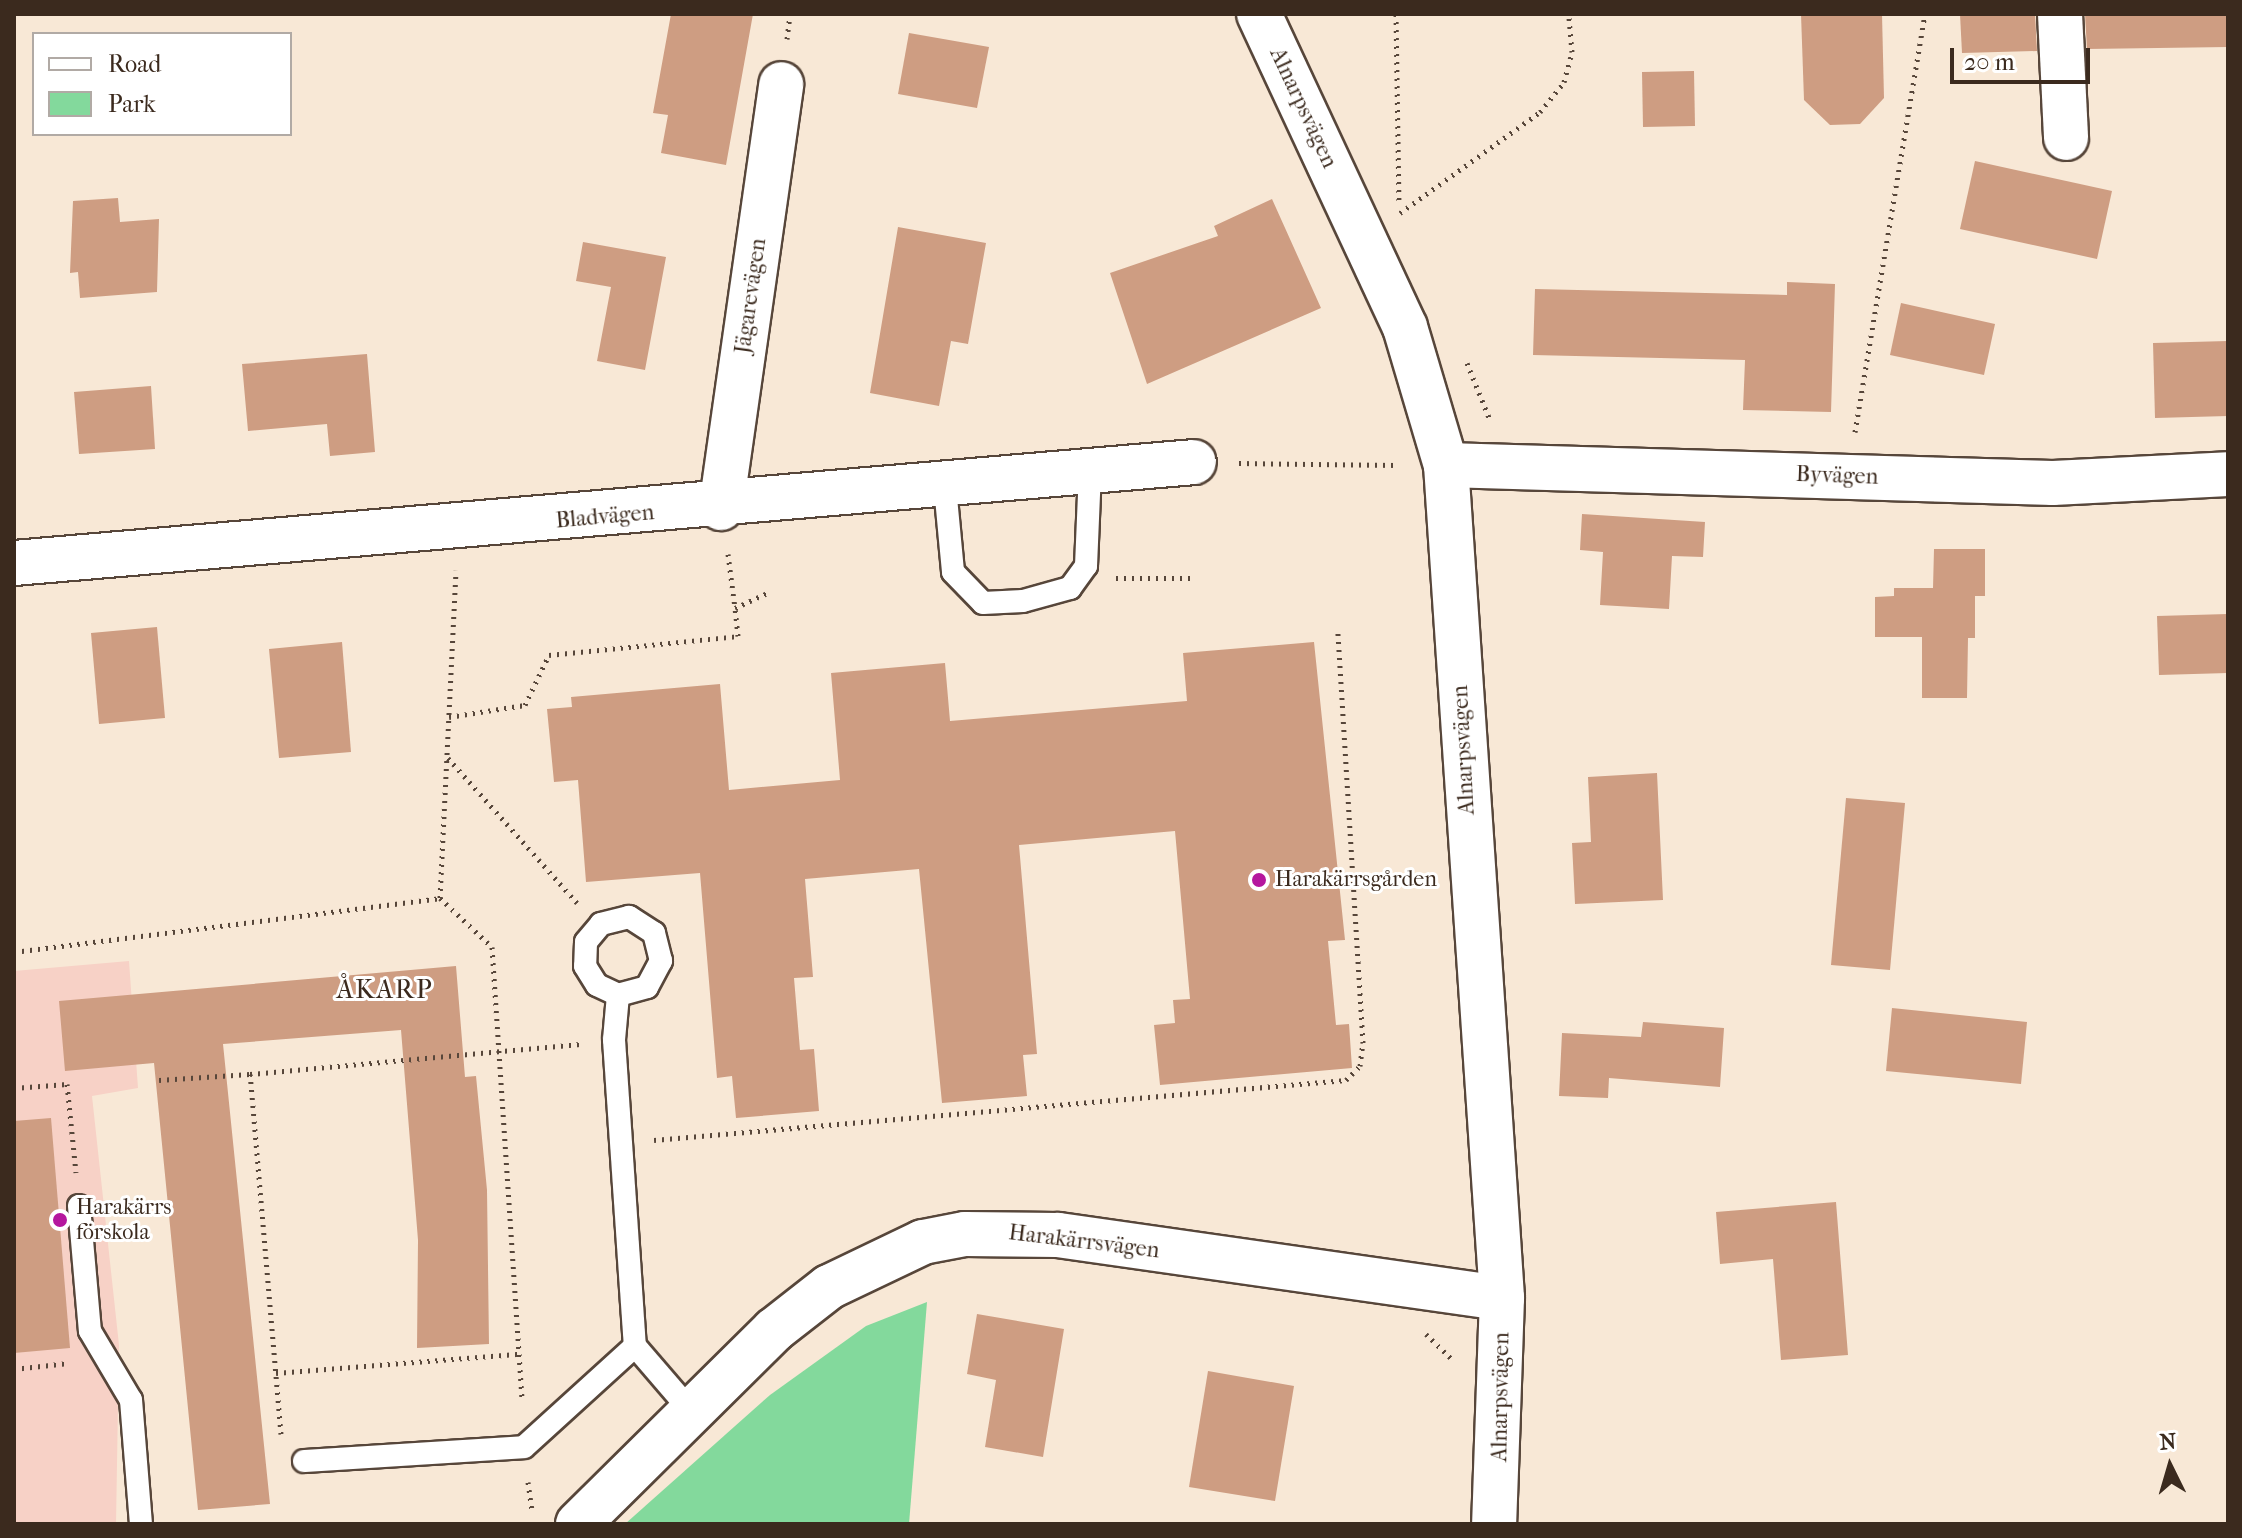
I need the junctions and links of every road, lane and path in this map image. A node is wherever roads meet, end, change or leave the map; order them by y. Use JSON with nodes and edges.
{"nodes":[{"id":1,"x":1259,"y":14,"type":"edge"},
{"id":2,"x":1396,"y":14,"type":"edge"},
{"id":3,"x":1569,"y":14,"type":"edge"},
{"id":4,"x":1925,"y":14,"type":"edge"},
{"id":5,"x":2060,"y":14,"type":"edge"},
{"id":6,"x":781,"y":84,"type":"dead end"},
{"id":7,"x":2066,"y":138,"type":"dead end"},
{"id":8,"x":1399,"y":213,"type":"junction"},
{"id":9,"x":1402,"y":227,"type":"dead end"},
{"id":10,"x":1464,"y":358,"type":"dead end"},
{"id":11,"x":1194,"y":462,"type":"joint"},
{"id":12,"x":1446,"y":465,"type":"junction"},
{"id":13,"x":1502,"y":467,"type":"junction"},
{"id":14,"x":1090,"y":472,"type":"junction"},
{"id":15,"x":2228,"y":474,"type":"edge"},
{"id":16,"x":1847,"y":476,"type":"junction"},
{"id":17,"x":945,"y":487,"type":"junction"},
{"id":18,"x":721,"y":508,"type":"junction"},
{"id":19,"x":458,"y":529,"type":"junction"},
{"id":20,"x":14,"y":563,"type":"edge"},
{"id":21,"x":1086,"y":566,"type":"junction"},
{"id":22,"x":1190,"y":578,"type":"dead end"},
{"id":23,"x":767,"y":593,"type":"dead end"},
{"id":24,"x":735,"y":608,"type":"junction"},
{"id":25,"x":1338,"y":631,"type":"dead end"},
{"id":26,"x":449,"y":717,"type":"junction"},
{"id":27,"x":447,"y":757,"type":"junction"},
{"id":28,"x":440,"y":898,"type":"junction"},
{"id":29,"x":601,"y":924,"type":"junction"},
{"id":30,"x":14,"y":952,"type":"edge"},
{"id":31,"x":618,"y":995,"type":"junction"},
{"id":32,"x":614,"y":1040,"type":"junction"},
{"id":33,"x":494,"y":1052,"type":"junction"},
{"id":34,"x":250,"y":1074,"type":"junction"},
{"id":35,"x":159,"y":1080,"type":"dead end"},
{"id":36,"x":14,"y":1088,"type":"edge"},
{"id":37,"x":621,"y":1143,"type":"junction"},
{"id":38,"x":79,"y":1206,"type":"joint"},
{"id":39,"x":1502,"y":1298,"type":"junction"},
{"id":40,"x":1423,"y":1331,"type":"dead end"},
{"id":41,"x":635,"y":1346,"type":"junction"},
{"id":42,"x":519,"y":1354,"type":"junction"},
{"id":43,"x":103,"y":1359,"type":"junction"},
{"id":44,"x":14,"y":1369,"type":"edge"},
{"id":45,"x":276,"y":1373,"type":"junction"},
{"id":46,"x":1456,"y":1374,"type":"dead end"},
{"id":47,"x":690,"y":1410,"type":"junction"},
{"id":48,"x":524,"y":1447,"type":"junction"},
{"id":49,"x":304,"y":1461,"type":"joint"},
{"id":50,"x":141,"y":1524,"type":"edge"},
{"id":51,"x":533,"y":1524,"type":"edge"},
{"id":52,"x":578,"y":1524,"type":"edge"},
{"id":53,"x":1494,"y":1524,"type":"edge"}],
"edges":[{"from":1,"to":12,"type":"street","name":"Alnarpsvägen"},
{"from":2,"to":8,"type":"path"},
{"from":3,"to":8,"type":"path"},
{"from":4,"to":16,"type":"path"},
{"from":5,"to":7,"type":"street"},
{"from":6,"to":18,"type":"street","name":"Jägarevägen"},
{"from":8,"to":9,"type":"path"},
{"from":10,"to":13,"type":"path"},
{"from":11,"to":12,"type":"path"},
{"from":11,"to":14,"type":"street","name":"Bladvägen"},
{"from":12,"to":13,"type":"street","name":"Byvägen"},
{"from":12,"to":39,"type":"street","name":"Alnarpsvägen"},
{"from":13,"to":16,"type":"street","name":"Byvägen"},
{"from":14,"to":17,"type":"street","name":"Bladvägen"},
{"from":14,"to":21,"type":"lane"},
{"from":15,"to":16,"type":"street","name":"Byvägen"},
{"from":17,"to":18,"type":"street","name":"Bladvägen"},
{"from":17,"to":21,"type":"lane"},
{"from":18,"to":19,"type":"street","name":"Bladvägen"},
{"from":18,"to":24,"type":"path"},
{"from":19,"to":20,"type":"street","name":"Bladvägen"},
{"from":19,"to":26,"type":"path"},
{"from":21,"to":22,"type":"path"},
{"from":23,"to":24,"type":"path"},
{"from":24,"to":26,"type":"path"},
{"from":25,"to":37,"type":"path"},
{"from":26,"to":27,"type":"path"},
{"from":27,"to":28,"type":"path"},
{"from":27,"to":29,"type":"path"},
{"from":28,"to":30,"type":"path"},
{"from":28,"to":33,"type":"path"},
{"from":29,"to":31,"type":"lane"},
{"from":29,"to":31,"type":"lane"},
{"from":31,"to":32,"type":"lane"},
{"from":32,"to":33,"type":"path"},
{"from":32,"to":37,"type":"lane"},
{"from":33,"to":34,"type":"path"},
{"from":33,"to":42,"type":"path"},
{"from":34,"to":35,"type":"path"},
{"from":34,"to":45,"type":"path"},
{"from":36,"to":38,"type":"path"},
{"from":37,"to":41,"type":"lane"},
{"from":38,"to":43,"type":"lane"},
{"from":39,"to":47,"type":"street","name":"Harakärrsvägen"},
{"from":39,"to":53,"type":"street","name":"Alnarpsvägen"},
{"from":40,"to":46,"type":"path"},
{"from":41,"to":47,"type":"lane"},
{"from":41,"to":48,"type":"lane"},
{"from":42,"to":45,"type":"path"},
{"from":42,"to":48,"type":"path"},
{"from":43,"to":44,"type":"path"},
{"from":43,"to":50,"type":"lane"},
{"from":45,"to":49,"type":"path"},
{"from":47,"to":52,"type":"street","name":"Harakärrsvägen"},
{"from":48,"to":49,"type":"lane"},
{"from":48,"to":51,"type":"path"}]}
